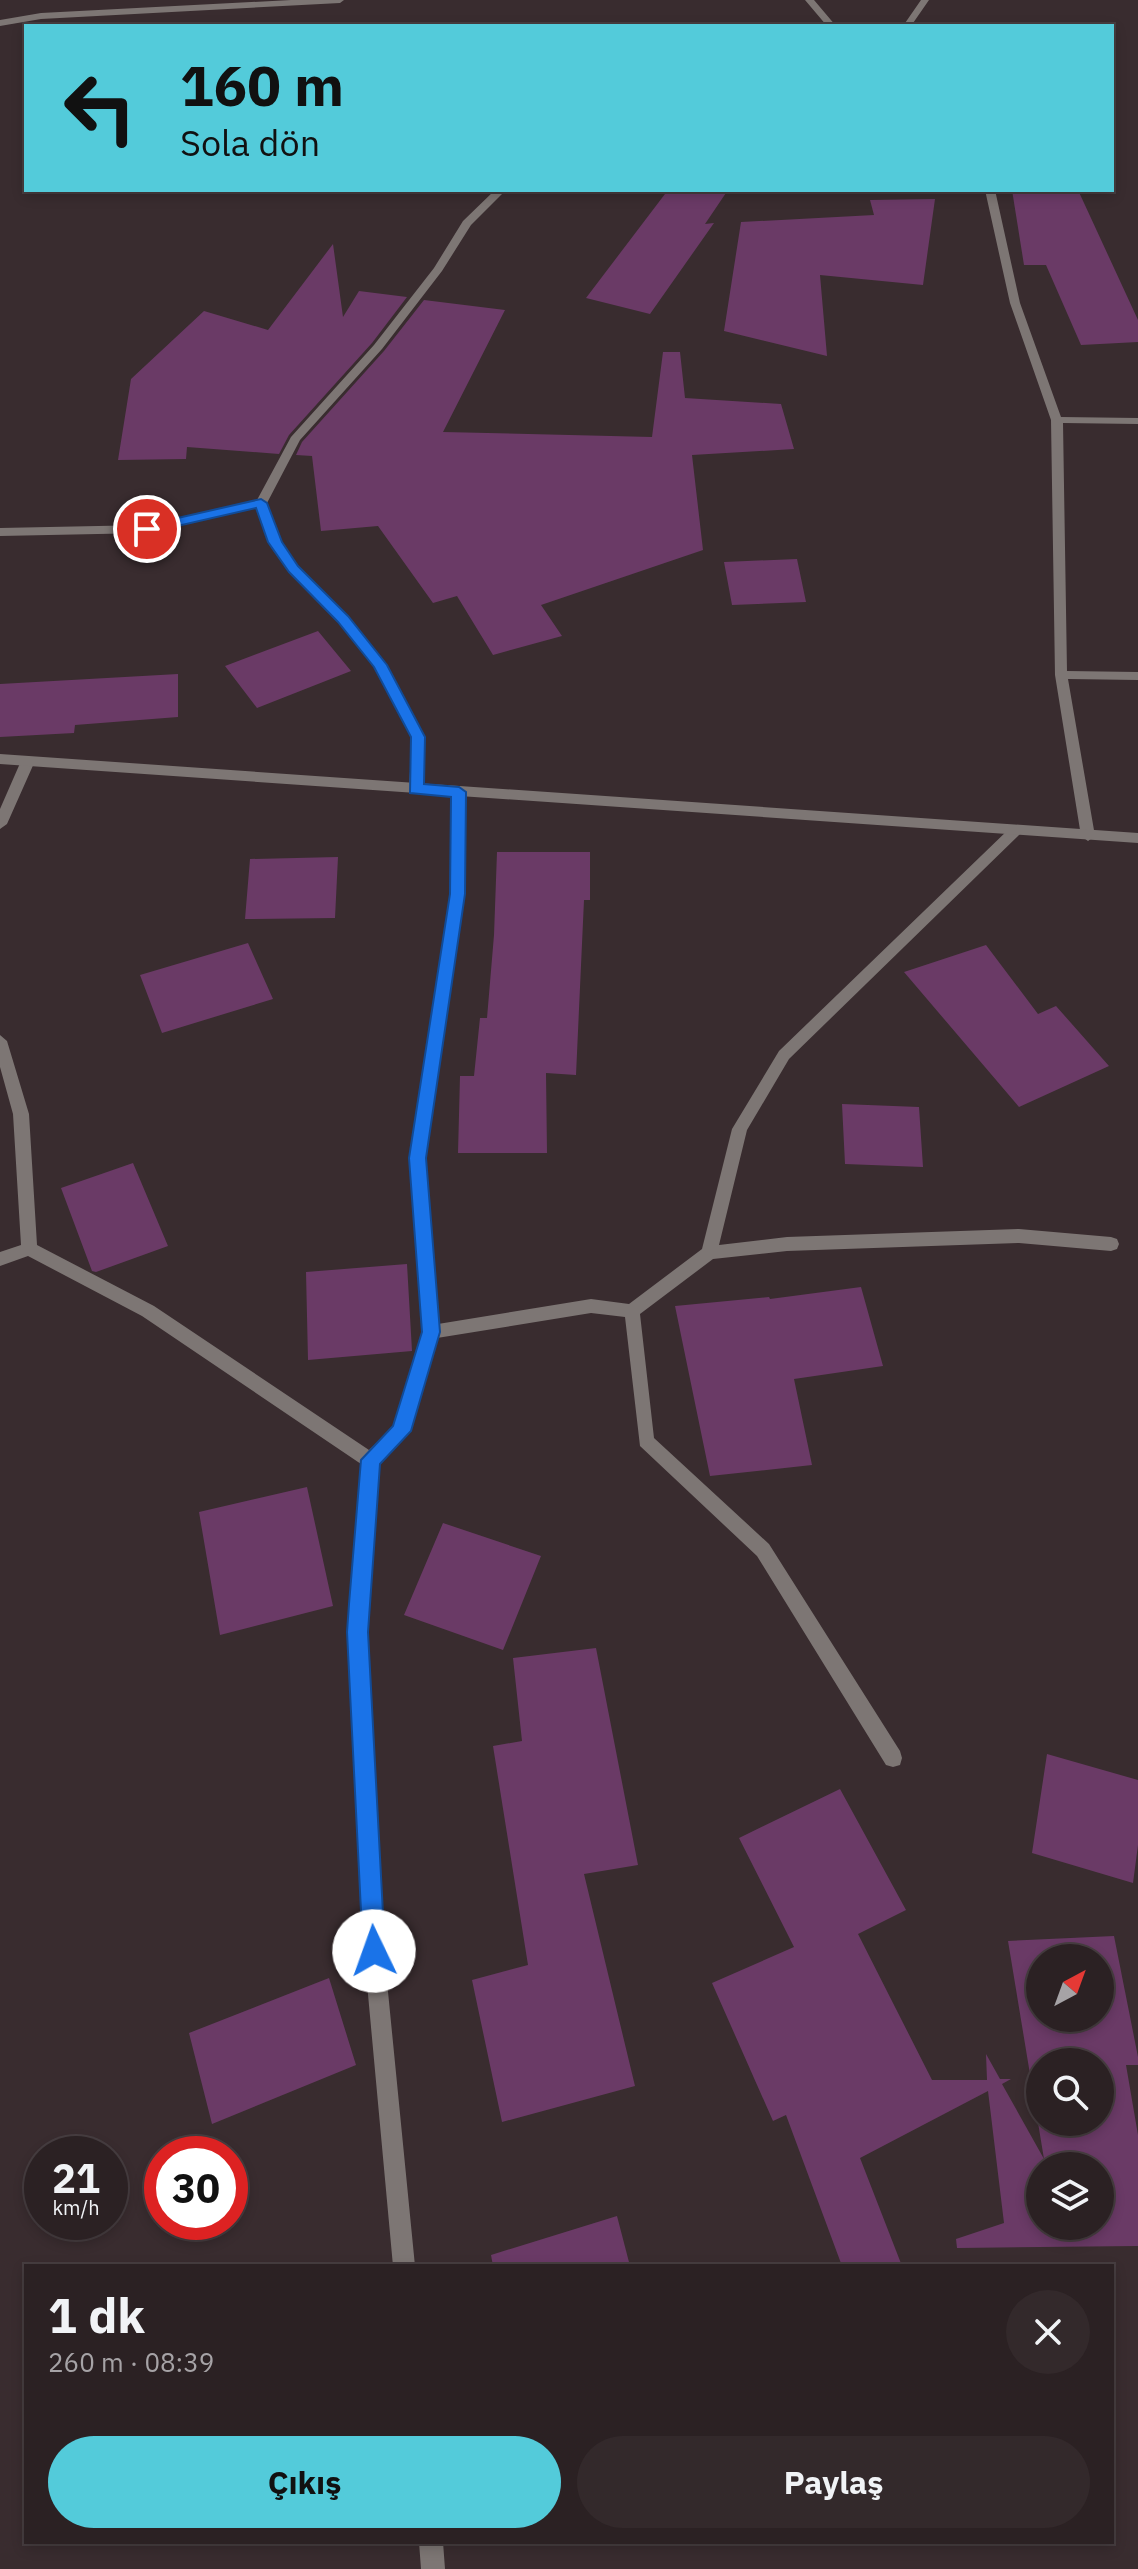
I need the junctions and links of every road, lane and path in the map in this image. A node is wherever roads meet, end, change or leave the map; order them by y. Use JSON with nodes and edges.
{"nodes":[{"id":1,"x":340,"y":0,"type":"edge"},
{"id":2,"x":809,"y":0,"type":"edge"},
{"id":3,"x":925,"y":0,"type":"edge"},
{"id":4,"x":0,"y":23,"type":"edge"},
{"id":5,"x":830,"y":24,"type":"edge"},
{"id":6,"x":908,"y":24,"type":"edge"},
{"id":7,"x":499,"y":192,"type":"edge"},
{"id":8,"x":990,"y":192,"type":"edge"},
{"id":9,"x":1057,"y":420,"type":"junction"},
{"id":10,"x":1138,"y":421,"type":"edge"},
{"id":11,"x":261,"y":503,"type":"junction"},
{"id":12,"x":0,"y":532,"type":"edge"},
{"id":13,"x":1061,"y":675,"type":"junction"},
{"id":14,"x":1138,"y":676,"type":"edge"},
{"id":15,"x":0,"y":759,"type":"edge"},
{"id":16,"x":28,"y":761,"type":"junction"},
{"id":17,"x":416,"y":789,"type":"junction"},
{"id":18,"x":459,"y":792,"type":"junction"},
{"id":19,"x":0,"y":824,"type":"edge"},
{"id":20,"x":1015,"y":831,"type":"junction"},
{"id":21,"x":1088,"y":836,"type":"junction"},
{"id":22,"x":1138,"y":838,"type":"edge"},
{"id":23,"x":0,"y":1041,"type":"edge"},
{"id":24,"x":1111,"y":1244,"type":"dead end"},
{"id":25,"x":29,"y":1249,"type":"junction"},
{"id":26,"x":709,"y":1253,"type":"junction"},
{"id":27,"x":0,"y":1259,"type":"edge"},
{"id":28,"x":632,"y":1311,"type":"junction"},
{"id":29,"x":431,"y":1332,"type":"junction"},
{"id":30,"x":370,"y":1460,"type":"junction"},
{"id":31,"x":893,"y":1758,"type":"dead end"},
{"id":32,"x":404,"y":2264,"type":"edge"},
{"id":33,"x":431,"y":2544,"type":"edge"},
{"id":34,"x":433,"y":2569,"type":"edge"}],
"edges":[{"from":1,"to":4,"type":"street"},
{"from":2,"to":5,"type":"street"},
{"from":3,"to":6,"type":"street"},
{"from":7,"to":11,"type":"street"},
{"from":8,"to":9,"type":"street"},
{"from":9,"to":10,"type":"street"},
{"from":9,"to":13,"type":"street"},
{"from":11,"to":12,"type":"street"},
{"from":11,"to":17,"type":"street"},
{"from":13,"to":14,"type":"street"},
{"from":13,"to":21,"type":"street"},
{"from":15,"to":16,"type":"street"},
{"from":16,"to":17,"type":"street"},
{"from":16,"to":19,"type":"street"},
{"from":17,"to":18,"type":"street"},
{"from":18,"to":20,"type":"street"},
{"from":18,"to":29,"type":"street"},
{"from":20,"to":21,"type":"street"},
{"from":20,"to":26,"type":"street"},
{"from":21,"to":22,"type":"street"},
{"from":23,"to":25,"type":"street"},
{"from":24,"to":26,"type":"street"},
{"from":25,"to":27,"type":"street"},
{"from":25,"to":30,"type":"street"},
{"from":26,"to":28,"type":"street"},
{"from":28,"to":29,"type":"street"},
{"from":28,"to":31,"type":"street"},
{"from":29,"to":30,"type":"street"},
{"from":30,"to":32,"type":"street"},
{"from":33,"to":34,"type":"street"}]}
